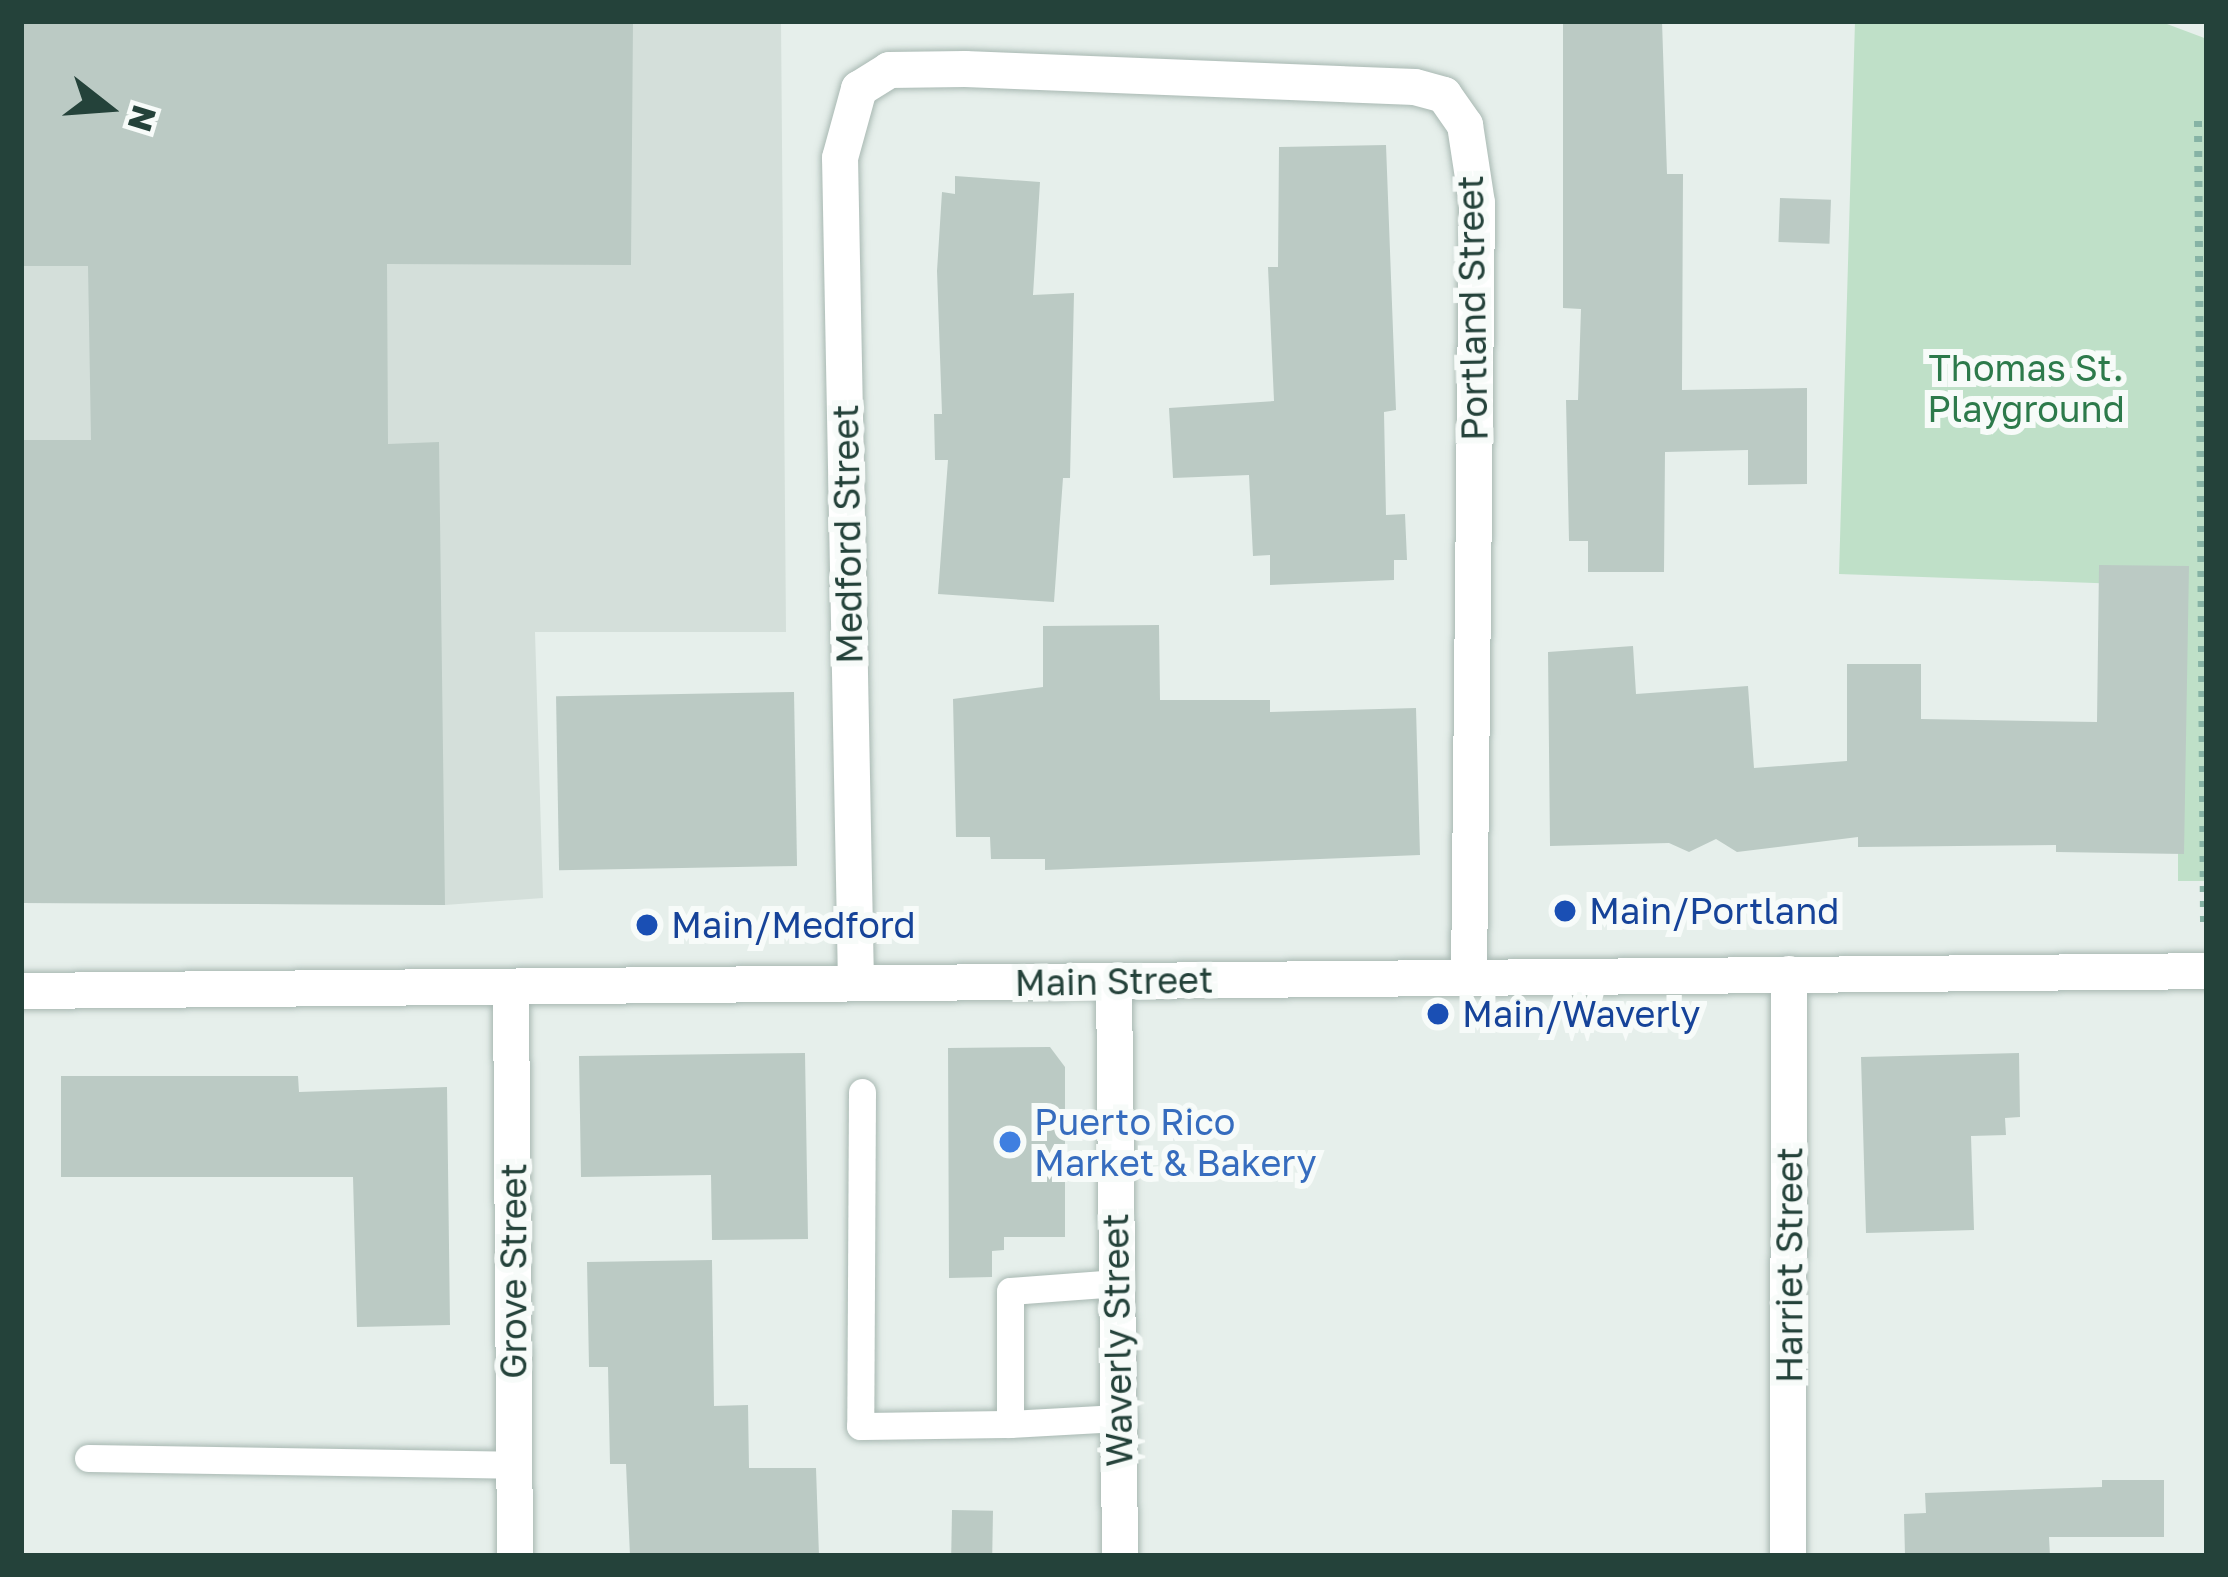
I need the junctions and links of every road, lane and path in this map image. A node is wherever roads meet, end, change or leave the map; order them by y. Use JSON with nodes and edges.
{"nodes":[{"id":1,"x":859,"y":89,"type":"joint"},
{"id":2,"x":2198,"y":122,"type":"dead end"},
{"id":3,"x":2204,"y":929,"type":"edge"},
{"id":4,"x":2207,"y":971,"type":"edge"},
{"id":5,"x":1789,"y":974,"type":"junction"},
{"id":6,"x":1468,"y":977,"type":"junction"},
{"id":7,"x":1114,"y":981,"type":"junction"},
{"id":8,"x":856,"y":983,"type":"junction"},
{"id":9,"x":511,"y":987,"type":"junction"},
{"id":10,"x":21,"y":991,"type":"edge"},
{"id":11,"x":862,"y":1092,"type":"dead end"},
{"id":12,"x":1117,"y":1283,"type":"junction"},
{"id":13,"x":1118,"y":1418,"type":"junction"},
{"id":14,"x":1010,"y":1424,"type":"junction"},
{"id":15,"x":88,"y":1458,"type":"dead end"},
{"id":16,"x":515,"y":1465,"type":"junction"},
{"id":17,"x":515,"y":1556,"type":"edge"},
{"id":18,"x":1120,"y":1556,"type":"edge"},
{"id":19,"x":1788,"y":1556,"type":"edge"}],
"edges":[{"from":1,"to":6,"type":"street","name":"Portland Street"},
{"from":1,"to":8,"type":"street","name":"Medford Street"},
{"from":2,"to":3,"type":"path"},
{"from":4,"to":5,"type":"street","name":"Main Street"},
{"from":5,"to":6,"type":"street","name":"Main Street"},
{"from":5,"to":19,"type":"street","name":"Harriet Street"},
{"from":6,"to":7,"type":"street","name":"Main Street"},
{"from":7,"to":8,"type":"street","name":"Main Street"},
{"from":7,"to":12,"type":"street","name":"Waverly Street"},
{"from":8,"to":9,"type":"street","name":"Main Street"},
{"from":9,"to":10,"type":"street","name":"Main Street"},
{"from":9,"to":16,"type":"street","name":"Grove Street"},
{"from":11,"to":14,"type":"lane"},
{"from":12,"to":13,"type":"street","name":"Waverly Street"},
{"from":12,"to":14,"type":"lane"},
{"from":13,"to":14,"type":"lane"},
{"from":13,"to":18,"type":"street","name":"Waverly Street"},
{"from":15,"to":16,"type":"lane"},
{"from":16,"to":17,"type":"street","name":"Grove Street"}]}
